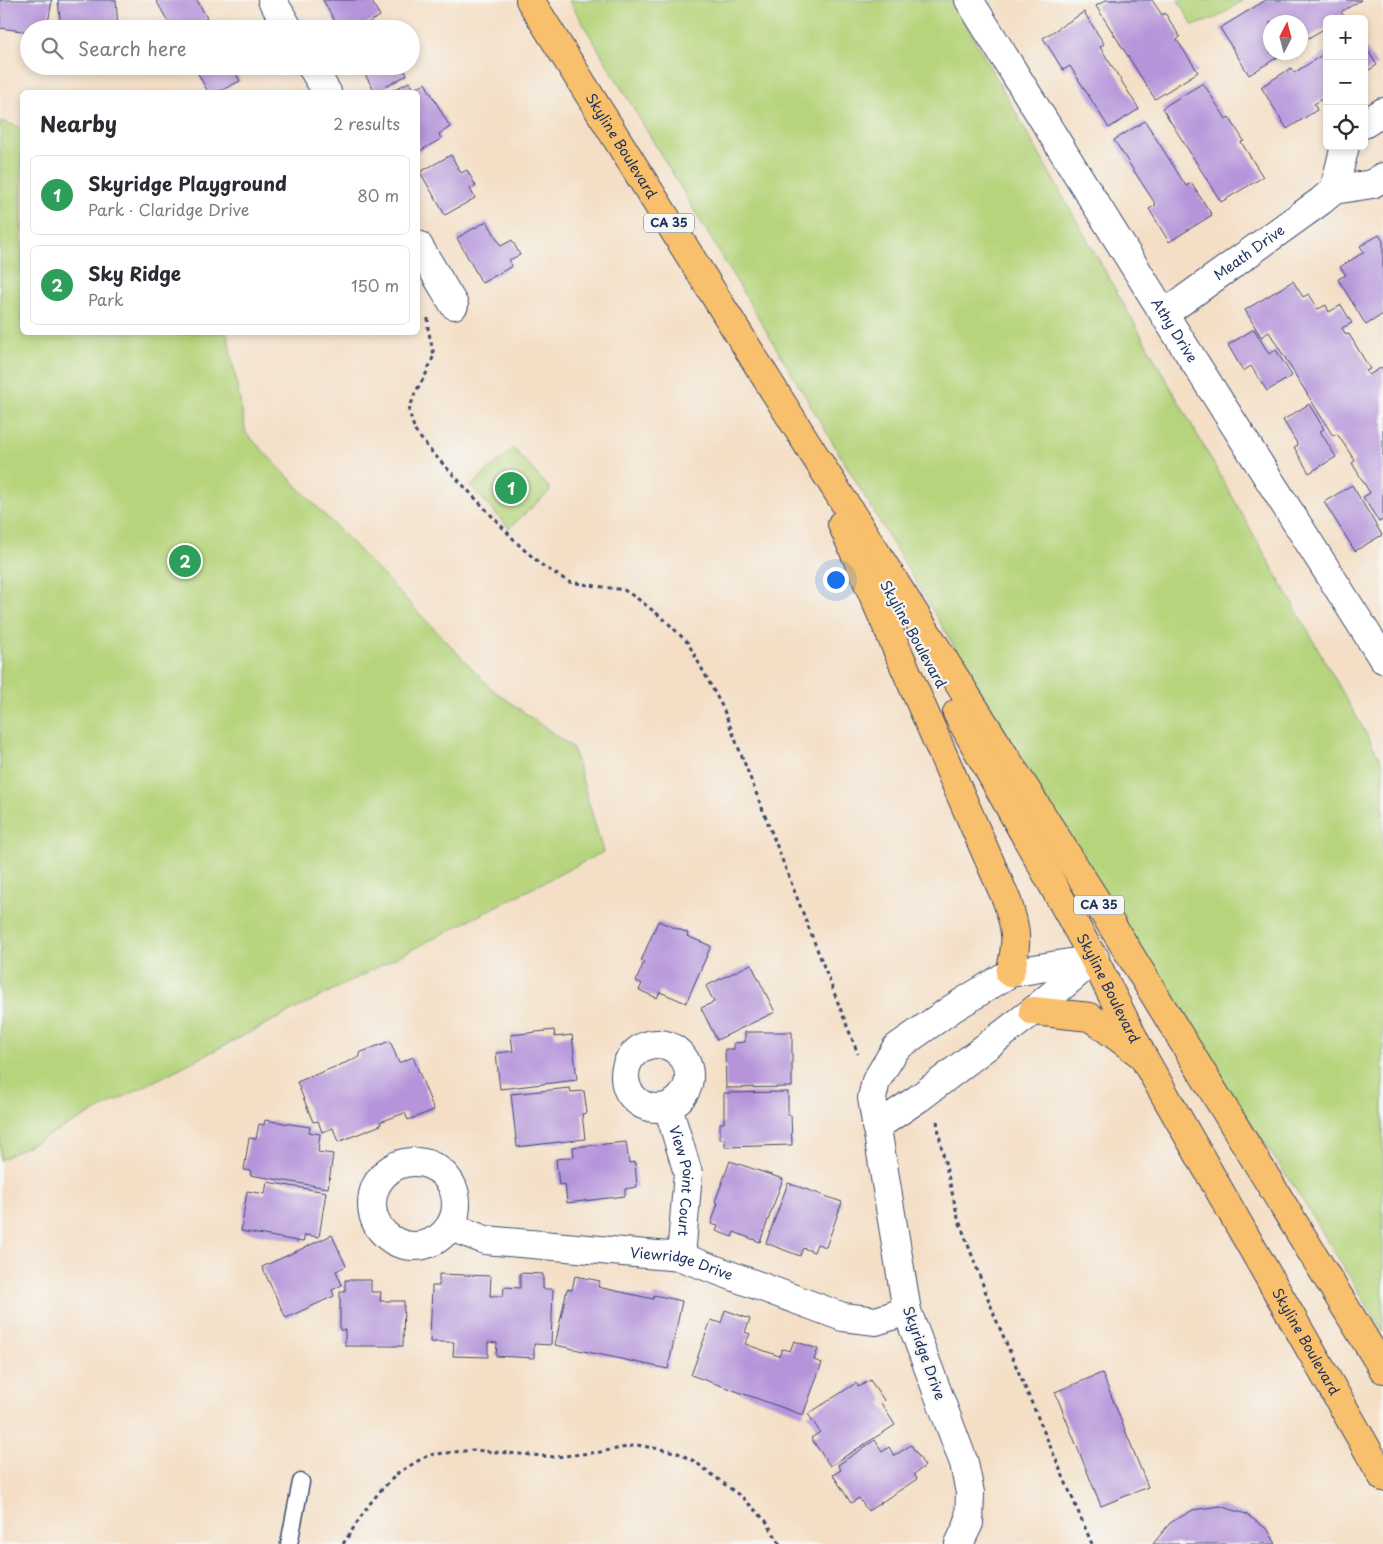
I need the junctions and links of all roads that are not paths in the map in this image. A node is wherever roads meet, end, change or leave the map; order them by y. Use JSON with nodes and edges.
{"nodes":[{"id":1,"x":272,"y":0,"type":"edge"},
{"id":2,"x":530,"y":0,"type":"edge"},
{"id":3,"x":969,"y":0,"type":"edge"},
{"id":4,"x":284,"y":20,"type":"edge"},
{"id":5,"x":317,"y":75,"type":"edge"},
{"id":6,"x":326,"y":90,"type":"edge"},
{"id":7,"x":1383,"y":112,"type":"edge"},
{"id":8,"x":1368,"y":121,"type":"edge"},
{"id":9,"x":1344,"y":150,"type":"edge"},
{"id":10,"x":1383,"y":177,"type":"edge"},
{"id":11,"x":1334,"y":190,"type":"junction"},
{"id":12,"x":420,"y":248,"type":"edge"},
{"id":13,"x":448,"y":296,"type":"road end"},
{"id":14,"x":1164,"y":314,"type":"junction"},
{"id":15,"x":808,"y":445,"type":"junction"},
{"id":16,"x":1383,"y":659,"type":"edge"},
{"id":17,"x":1121,"y":940,"type":"junction"},
{"id":18,"x":1094,"y":959,"type":"junction"},
{"id":19,"x":1010,"y":973,"type":"junction"},
{"id":20,"x":1033,"y":1011,"type":"junction"},
{"id":21,"x":1142,"y":1055,"type":"junction"},
{"id":22,"x":668,"y":1106,"type":"dead end"},
{"id":23,"x":876,"y":1127,"type":"junction"},
{"id":24,"x":451,"y":1226,"type":"dead end"},
{"id":25,"x":682,"y":1256,"type":"junction"},
{"id":26,"x":907,"y":1311,"type":"junction"},
{"id":27,"x":1383,"y":1369,"type":"edge"},
{"id":28,"x":1383,"y":1477,"type":"edge"},
{"id":29,"x":301,"y":1482,"type":"dead end"},
{"id":30,"x":289,"y":1544,"type":"edge"},
{"id":31,"x":959,"y":1544,"type":"edge"}],
"edges":[{"from":1,"to":4,"type":"street"},
{"from":2,"to":15,"type":"main road","name":"Skyline Boulevard","number":"CA 35"},
{"from":3,"to":14,"type":"street","name":"Athy Drive"},
{"from":5,"to":6,"type":"street"},
{"from":7,"to":8,"type":"street"},
{"from":9,"to":11,"type":"street"},
{"from":10,"to":11,"type":"street"},
{"from":11,"to":14,"type":"street","name":"Meath Drive"},
{"from":12,"to":13,"type":"street"},
{"from":14,"to":16,"type":"street","name":"Athy Drive"},
{"from":15,"to":17,"type":"main road","name":"Skyline Boulevard","number":"CA 35"},
{"from":15,"to":18,"type":"main road","name":"Skyline Boulevard","number":"CA 35"},
{"from":15,"to":19,"type":"main road"},
{"from":17,"to":18,"type":"street","name":"Skyridge Drive"},
{"from":17,"to":27,"type":"main road","name":"Skyline Boulevard","number":"CA 35"},
{"from":18,"to":19,"type":"street","name":"Skyridge Drive"},
{"from":18,"to":20,"type":"street","name":"Skyridge Drive"},
{"from":18,"to":21,"type":"main road","name":"Skyline Boulevard","number":"CA 35"},
{"from":19,"to":23,"type":"street","name":"Skyridge Drive"},
{"from":20,"to":21,"type":"main road"},
{"from":20,"to":23,"type":"street","name":"Skyridge Drive"},
{"from":21,"to":28,"type":"main road","name":"Skyline Boulevard","number":"CA 35"},
{"from":22,"to":25,"type":"street","name":"View Point Court"},
{"from":23,"to":26,"type":"street","name":"Skyridge Drive"},
{"from":24,"to":25,"type":"street","name":"Viewridge Drive"},
{"from":25,"to":26,"type":"street","name":"Viewridge Drive"},
{"from":26,"to":31,"type":"street","name":"Skyridge Drive"},
{"from":29,"to":30,"type":"lane"}]}
